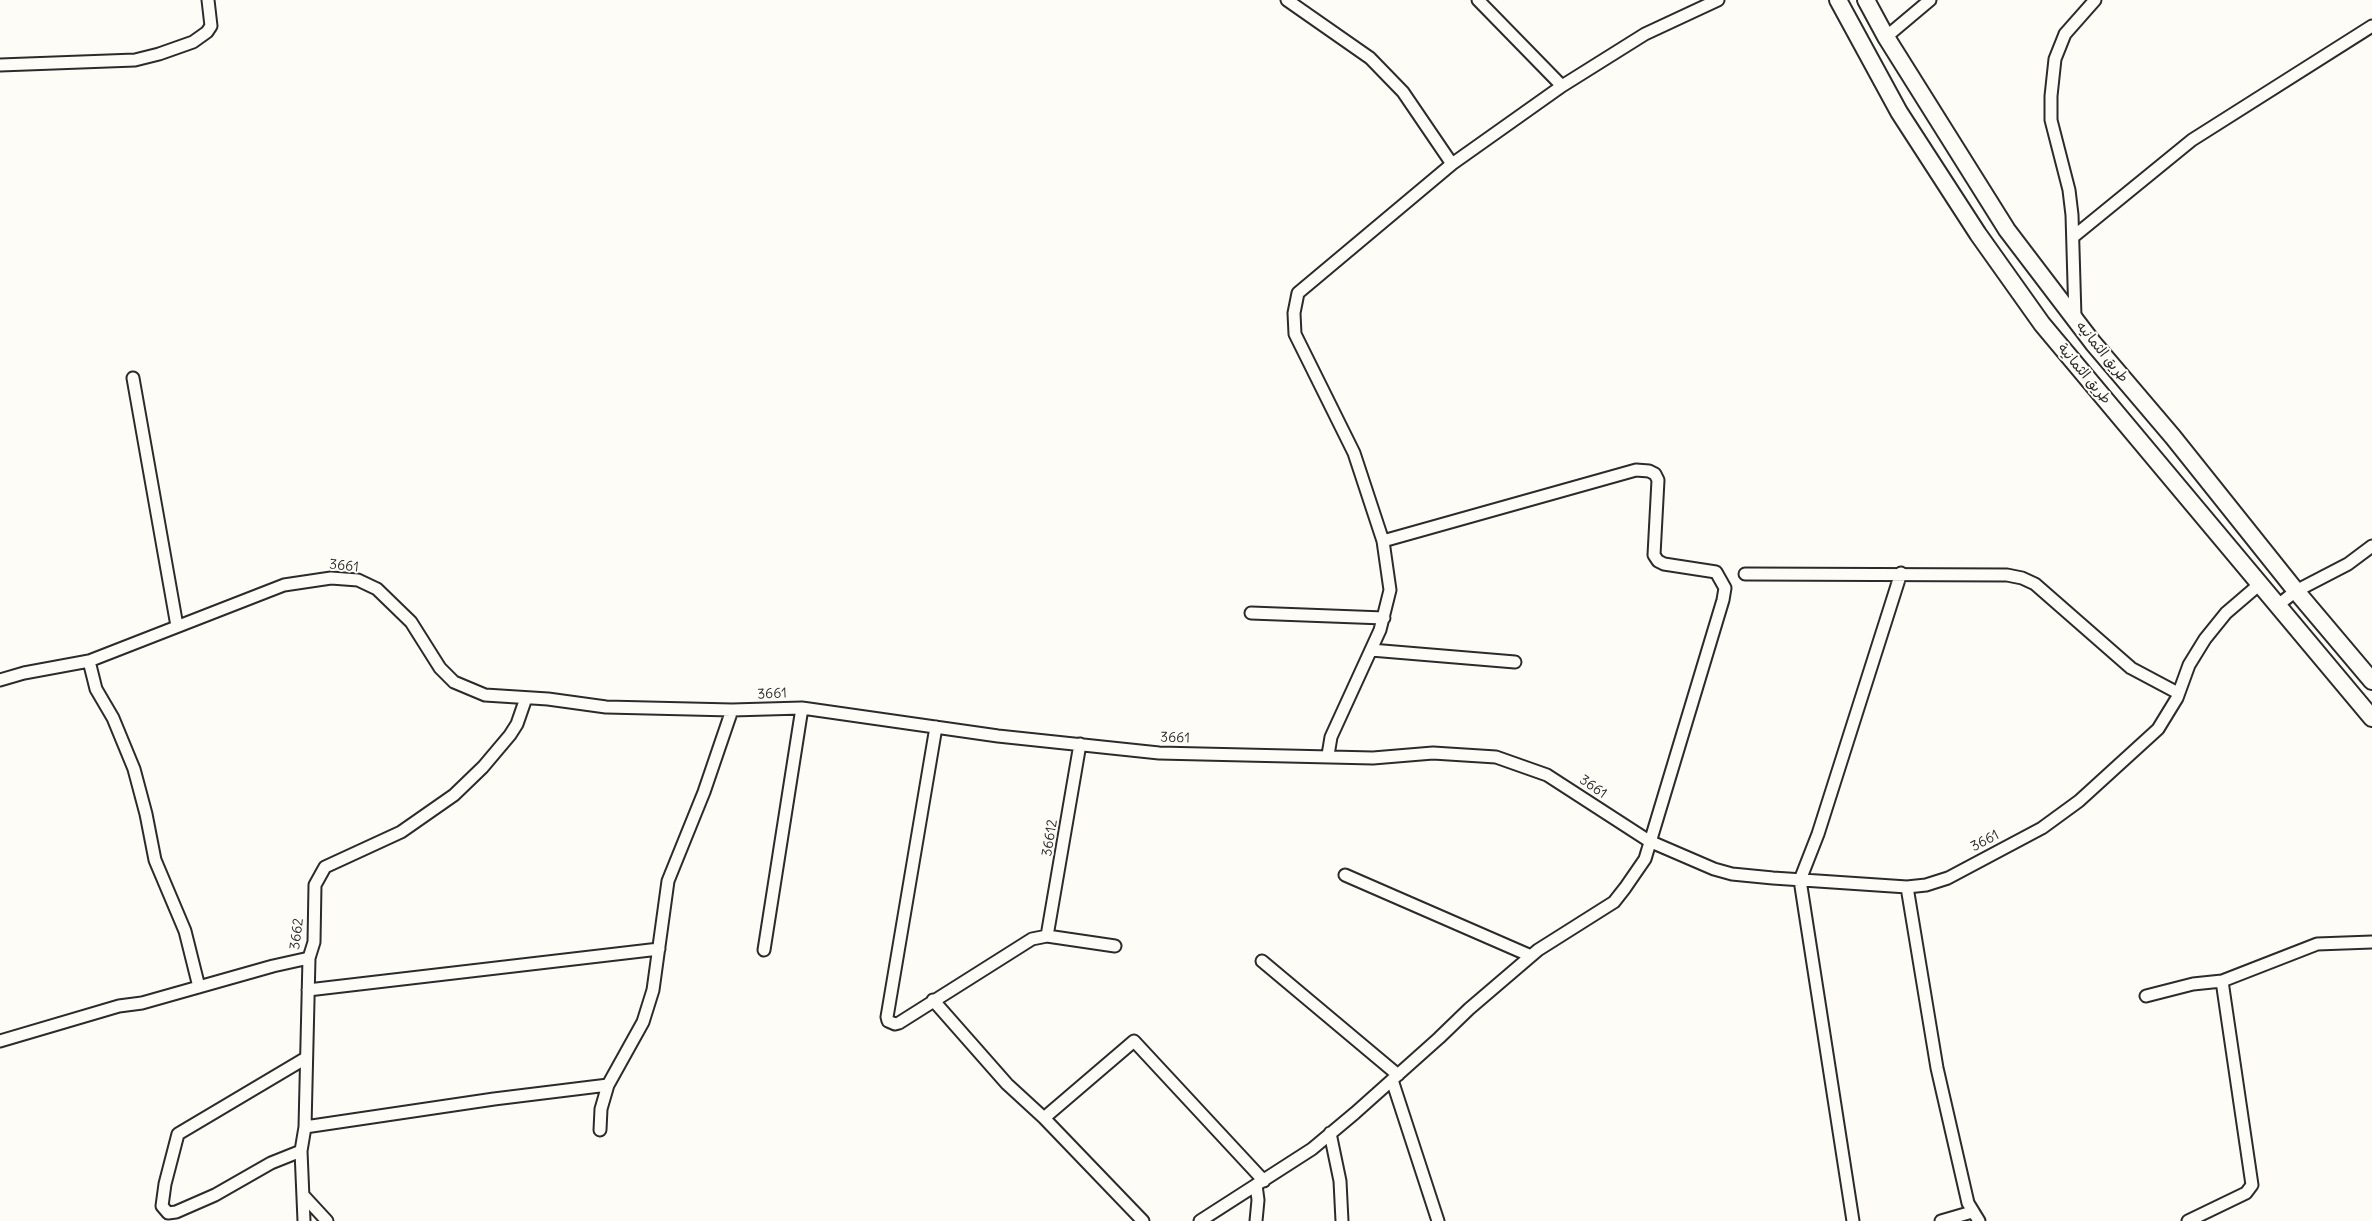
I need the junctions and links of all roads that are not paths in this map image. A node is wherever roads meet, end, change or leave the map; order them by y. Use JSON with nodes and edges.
{"nodes":[{"id":1,"x":208,"y":0,"type":"edge"},
{"id":2,"x":1287,"y":0,"type":"edge"},
{"id":3,"x":1478,"y":0,"type":"edge"},
{"id":4,"x":1718,"y":0,"type":"edge"},
{"id":5,"x":1838,"y":0,"type":"edge"},
{"id":6,"x":1866,"y":0,"type":"edge"},
{"id":7,"x":1930,"y":0,"type":"edge"},
{"id":8,"x":2095,"y":0,"type":"edge"},
{"id":9,"x":2372,"y":26,"type":"edge"},
{"id":10,"x":1886,"y":37,"type":"junction"},
{"id":11,"x":0,"y":65,"type":"edge"},
{"id":12,"x":1562,"y":86,"type":"junction"},
{"id":13,"x":1452,"y":164,"type":"junction"},
{"id":14,"x":2073,"y":237,"type":"junction"},
{"id":15,"x":2075,"y":320,"type":"junction"},
{"id":16,"x":133,"y":378,"type":"dead end"},
{"id":17,"x":1383,"y":541,"type":"junction"},
{"id":18,"x":2372,"y":546,"type":"edge"},
{"id":19,"x":1745,"y":574,"type":"dead end"},
{"id":20,"x":1901,"y":574,"type":"junction"},
{"id":21,"x":2261,"y":583,"type":"junction"},
{"id":22,"x":2296,"y":591,"type":"junction"},
{"id":23,"x":2278,"y":605,"type":"junction"},
{"id":24,"x":1251,"y":613,"type":"dead end"},
{"id":25,"x":1384,"y":618,"type":"junction"},
{"id":26,"x":178,"y":626,"type":"junction"},
{"id":27,"x":1371,"y":650,"type":"junction"},
{"id":28,"x":89,"y":661,"type":"junction"},
{"id":29,"x":1515,"y":662,"type":"dead end"},
{"id":30,"x":0,"y":680,"type":"edge"},
{"id":31,"x":2372,"y":680,"type":"edge"},
{"id":32,"x":2178,"y":692,"type":"junction"},
{"id":33,"x":526,"y":698,"type":"junction"},
{"id":34,"x":802,"y":708,"type":"junction"},
{"id":35,"x":732,"y":710,"type":"junction"},
{"id":36,"x":2372,"y":718,"type":"edge"},
{"id":37,"x":936,"y":727,"type":"junction"},
{"id":38,"x":1080,"y":744,"type":"junction"},
{"id":39,"x":1328,"y":756,"type":"junction"},
{"id":40,"x":1649,"y":841,"type":"junction"},
{"id":41,"x":1345,"y":876,"type":"dead end"},
{"id":42,"x":1800,"y":880,"type":"junction"},
{"id":43,"x":1907,"y":887,"type":"junction"},
{"id":44,"x":1047,"y":936,"type":"junction"},
{"id":45,"x":2372,"y":942,"type":"edge"},
{"id":46,"x":1115,"y":946,"type":"dead end"},
{"id":47,"x":659,"y":949,"type":"junction"},
{"id":48,"x":764,"y":950,"type":"dead end"},
{"id":49,"x":1531,"y":956,"type":"junction"},
{"id":50,"x":309,"y":958,"type":"junction"},
{"id":51,"x":1262,"y":961,"type":"dead end"},
{"id":52,"x":2222,"y":981,"type":"junction"},
{"id":53,"x":199,"y":987,"type":"junction"},
{"id":54,"x":308,"y":990,"type":"junction"},
{"id":55,"x":2146,"y":996,"type":"dead end"},
{"id":56,"x":933,"y":1000,"type":"junction"},
{"id":57,"x":0,"y":1041,"type":"edge"},
{"id":58,"x":306,"y":1058,"type":"junction"},
{"id":59,"x":1395,"y":1077,"type":"junction"},
{"id":60,"x":608,"y":1085,"type":"junction"},
{"id":61,"x":1044,"y":1118,"type":"junction"},
{"id":62,"x":305,"y":1127,"type":"junction"},
{"id":63,"x":600,"y":1130,"type":"dead end"},
{"id":64,"x":1330,"y":1133,"type":"junction"},
{"id":65,"x":301,"y":1150,"type":"junction"},
{"id":66,"x":1260,"y":1183,"type":"junction"},
{"id":67,"x":303,"y":1195,"type":"junction"},
{"id":68,"x":1976,"y":1216,"type":"edge"},
{"id":69,"x":304,"y":1221,"type":"edge"},
{"id":70,"x":327,"y":1221,"type":"edge"},
{"id":71,"x":1143,"y":1221,"type":"edge"},
{"id":72,"x":1200,"y":1221,"type":"edge"},
{"id":73,"x":1256,"y":1221,"type":"edge"},
{"id":74,"x":1342,"y":1221,"type":"edge"},
{"id":75,"x":1438,"y":1221,"type":"edge"},
{"id":76,"x":1853,"y":1221,"type":"edge"},
{"id":77,"x":1941,"y":1221,"type":"edge"},
{"id":78,"x":2188,"y":1221,"type":"edge"}],
"edges":[{"from":1,"to":11,"type":"street"},
{"from":2,"to":13,"type":"street"},
{"from":3,"to":12,"type":"street"},
{"from":4,"to":12,"type":"street"},
{"from":5,"to":21,"type":"street","name":"طريق الثمانية"},
{"from":6,"to":10,"type":"street","name":"طريق الثمانيه"},
{"from":7,"to":10,"type":"street"},
{"from":8,"to":14,"type":"street"},
{"from":9,"to":14,"type":"street"},
{"from":10,"to":15,"type":"street","name":"طريق الثمانيه"},
{"from":12,"to":13,"type":"street"},
{"from":13,"to":17,"type":"street"},
{"from":14,"to":15,"type":"street"},
{"from":15,"to":22,"type":"street","name":"طريق الثمانيه"},
{"from":16,"to":26,"type":"street"},
{"from":17,"to":25,"type":"street"},
{"from":17,"to":40,"type":"street"},
{"from":18,"to":22,"type":"street"},
{"from":19,"to":20,"type":"street"},
{"from":20,"to":32,"type":"street"},
{"from":20,"to":42,"type":"street"},
{"from":21,"to":23,"type":"street","name":"طريق الثمانية"},
{"from":21,"to":32,"type":"street","name":"3661"},
{"from":22,"to":23,"type":"street"},
{"from":22,"to":31,"type":"street","name":"طريق الثمانيه"},
{"from":23,"to":36,"type":"street","name":"طريق الثمانية"},
{"from":24,"to":25,"type":"street"},
{"from":25,"to":27,"type":"street"},
{"from":26,"to":28,"type":"street","name":"3661"},
{"from":26,"to":33,"type":"street","name":"3661"},
{"from":27,"to":29,"type":"street"},
{"from":27,"to":39,"type":"street"},
{"from":28,"to":30,"type":"street","name":"3661"},
{"from":28,"to":53,"type":"street"},
{"from":32,"to":43,"type":"street","name":"3661"},
{"from":33,"to":35,"type":"street","name":"3661"},
{"from":33,"to":50,"type":"street","name":"3662"},
{"from":34,"to":35,"type":"street","name":"3661"},
{"from":34,"to":37,"type":"street","name":"3661"},
{"from":34,"to":48,"type":"street"},
{"from":35,"to":47,"type":"street"},
{"from":37,"to":38,"type":"street","name":"3661"},
{"from":37,"to":56,"type":"street"},
{"from":38,"to":39,"type":"street","name":"3661"},
{"from":38,"to":44,"type":"street","name":"36612"},
{"from":39,"to":40,"type":"street","name":"3661"},
{"from":40,"to":42,"type":"street","name":"3661"},
{"from":40,"to":49,"type":"street"},
{"from":41,"to":49,"type":"street"},
{"from":42,"to":43,"type":"street","name":"3661"},
{"from":42,"to":76,"type":"street"},
{"from":43,"to":68,"type":"street"},
{"from":44,"to":46,"type":"street"},
{"from":44,"to":56,"type":"street"},
{"from":45,"to":52,"type":"street"},
{"from":47,"to":54,"type":"street"},
{"from":47,"to":60,"type":"street"},
{"from":49,"to":59,"type":"street"},
{"from":50,"to":53,"type":"street","name":"3662"},
{"from":50,"to":54,"type":"street"},
{"from":51,"to":59,"type":"street"},
{"from":52,"to":55,"type":"street"},
{"from":52,"to":78,"type":"street"},
{"from":53,"to":57,"type":"street","name":"3662"},
{"from":54,"to":58,"type":"street"},
{"from":56,"to":61,"type":"street"},
{"from":58,"to":62,"type":"street"},
{"from":58,"to":65,"type":"street"},
{"from":59,"to":64,"type":"street"},
{"from":59,"to":75,"type":"street"},
{"from":60,"to":62,"type":"street"},
{"from":60,"to":63,"type":"street"},
{"from":61,"to":66,"type":"street"},
{"from":61,"to":71,"type":"street"},
{"from":62,"to":65,"type":"street"},
{"from":64,"to":66,"type":"street"},
{"from":64,"to":74,"type":"street"},
{"from":65,"to":67,"type":"street"},
{"from":66,"to":72,"type":"street"},
{"from":66,"to":73,"type":"street"},
{"from":67,"to":69,"type":"street"},
{"from":67,"to":70,"type":"street"},
{"from":68,"to":77,"type":"street"}]}
